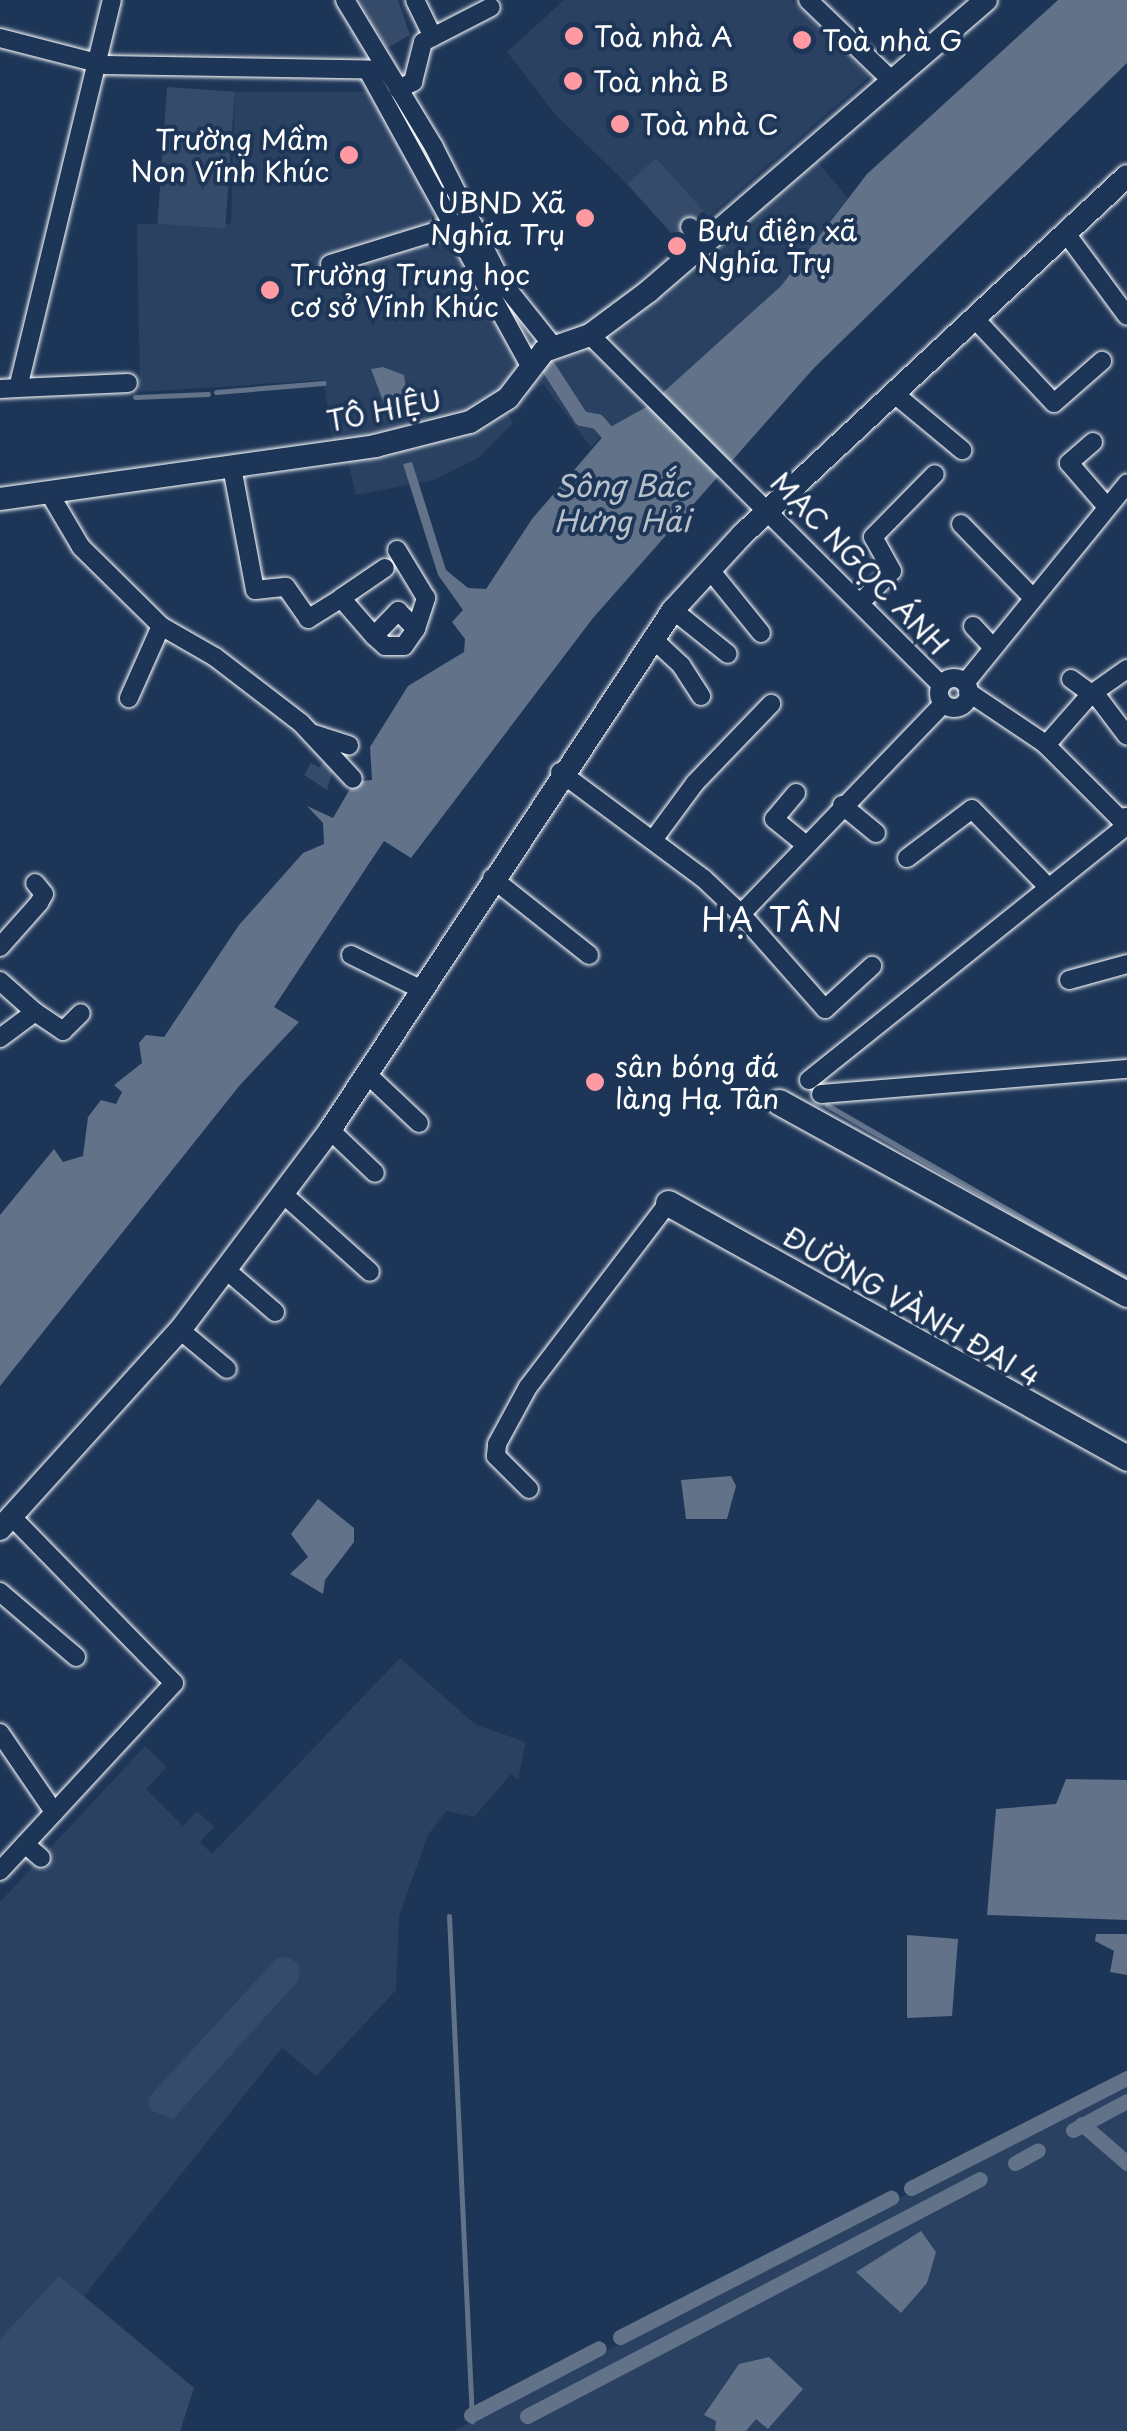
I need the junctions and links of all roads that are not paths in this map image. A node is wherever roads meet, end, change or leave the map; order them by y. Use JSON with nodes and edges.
{"nodes":[{"id":1,"x":112,"y":0,"type":"edge"},
{"id":2,"x":345,"y":0,"type":"edge"},
{"id":3,"x":414,"y":0,"type":"edge"},
{"id":4,"x":808,"y":0,"type":"edge"},
{"id":5,"x":986,"y":0,"type":"edge"},
{"id":6,"x":491,"y":7,"type":"dead end"},
{"id":7,"x":0,"y":38,"type":"edge"},
{"id":8,"x":433,"y":38,"type":"junction"},
{"id":9,"x":96,"y":63,"type":"junction"},
{"id":10,"x":376,"y":71,"type":"junction"},
{"id":11,"x":891,"y":80,"type":"junction"},
{"id":12,"x":398,"y":89,"type":"junction"},
{"id":13,"x":1127,"y":176,"type":"edge"},
{"id":14,"x":462,"y":223,"type":"junction"},
{"id":15,"x":1068,"y":236,"type":"junction"},
{"id":16,"x":330,"y":264,"type":"dead end"},
{"id":17,"x":1125,"y":308,"type":"edge"},
{"id":18,"x":975,"y":319,"type":"junction"},
{"id":19,"x":590,"y":334,"type":"junction"},
{"id":20,"x":553,"y":346,"type":"junction"},
{"id":21,"x":1102,"y":361,"type":"dead end"},
{"id":22,"x":531,"y":368,"type":"junction"},
{"id":23,"x":128,"y":383,"type":"dead end"},
{"id":24,"x":9,"y":389,"type":"edge"},
{"id":25,"x":897,"y":396,"type":"junction"},
{"id":26,"x":1093,"y":442,"type":"dead end"},
{"id":27,"x":962,"y":450,"type":"dead end"},
{"id":28,"x":232,"y":466,"type":"junction"},
{"id":29,"x":936,"y":474,"type":"dead end"},
{"id":30,"x":1127,"y":484,"type":"edge"},
{"id":31,"x":48,"y":491,"type":"junction"},
{"id":32,"x":0,"y":499,"type":"edge"},
{"id":33,"x":1106,"y":507,"type":"junction"},
{"id":34,"x":771,"y":510,"type":"junction"},
{"id":35,"x":961,"y":524,"type":"dead end"},
{"id":36,"x":397,"y":550,"type":"dead end"},
{"id":37,"x":385,"y":568,"type":"dead end"},
{"id":38,"x":710,"y":570,"type":"junction"},
{"id":39,"x":341,"y":598,"type":"junction"},
{"id":40,"x":1033,"y":598,"type":"junction"},
{"id":41,"x":860,"y":603,"type":"junction"},
{"id":42,"x":673,"y":610,"type":"junction"},
{"id":43,"x":161,"y":626,"type":"junction"},
{"id":44,"x":973,"y":626,"type":"dead end"},
{"id":45,"x":762,"y":633,"type":"dead end"},
{"id":46,"x":652,"y":638,"type":"junction"},
{"id":47,"x":990,"y":644,"type":"junction"},
{"id":48,"x":728,"y":654,"type":"dead end"},
{"id":49,"x":1127,"y":668,"type":"edge"},
{"id":50,"x":1070,"y":679,"type":"dead end"},
{"id":51,"x":966,"y":688,"type":"junction"},
{"id":52,"x":942,"y":694,"type":"junction"},
{"id":53,"x":1090,"y":695,"type":"junction"},
{"id":54,"x":701,"y":696,"type":"dead end"},
{"id":55,"x":128,"y":698,"type":"dead end"},
{"id":56,"x":771,"y":704,"type":"dead end"},
{"id":57,"x":309,"y":732,"type":"junction"},
{"id":58,"x":1127,"y":736,"type":"edge"},
{"id":59,"x":349,"y":745,"type":"dead end"},
{"id":60,"x":1046,"y":745,"type":"junction"},
{"id":61,"x":560,"y":772,"type":"junction"},
{"id":62,"x":353,"y":779,"type":"dead end"},
{"id":63,"x":796,"y":793,"type":"dead end"},
{"id":64,"x":842,"y":805,"type":"junction"},
{"id":65,"x":1124,"y":824,"type":"edge"},
{"id":66,"x":876,"y":833,"type":"dead end"},
{"id":67,"x":653,"y":840,"type":"junction"},
{"id":68,"x":804,"y":844,"type":"junction"},
{"id":69,"x":907,"y":858,"type":"dead end"},
{"id":70,"x":492,"y":878,"type":"junction"},
{"id":71,"x":34,"y":883,"type":"dead end"},
{"id":72,"x":1048,"y":887,"type":"junction"},
{"id":73,"x":740,"y":914,"type":"junction"},
{"id":74,"x":0,"y":947,"type":"edge"},
{"id":75,"x":352,"y":955,"type":"dead end"},
{"id":76,"x":589,"y":955,"type":"dead end"},
{"id":77,"x":1127,"y":964,"type":"edge"},
{"id":78,"x":872,"y":966,"type":"dead end"},
{"id":79,"x":1069,"y":980,"type":"dead end"},
{"id":80,"x":0,"y":981,"type":"edge"},
{"id":81,"x":420,"y":989,"type":"junction"},
{"id":82,"x":35,"y":1012,"type":"junction"},
{"id":83,"x":81,"y":1013,"type":"dead end"},
{"id":84,"x":0,"y":1038,"type":"edge"},
{"id":85,"x":1127,"y":1069,"type":"edge"},
{"id":86,"x":368,"y":1074,"type":"junction"},
{"id":87,"x":780,"y":1102,"type":"dead end"},
{"id":88,"x":420,"y":1123,"type":"dead end"},
{"id":89,"x":330,"y":1130,"type":"junction"},
{"id":90,"x":375,"y":1173,"type":"dead end"},
{"id":91,"x":282,"y":1193,"type":"junction"},
{"id":92,"x":668,"y":1203,"type":"joint"},
{"id":93,"x":226,"y":1269,"type":"junction"},
{"id":94,"x":370,"y":1272,"type":"dead end"},
{"id":95,"x":1127,"y":1294,"type":"edge"},
{"id":96,"x":275,"y":1312,"type":"dead end"},
{"id":97,"x":180,"y":1330,"type":"junction"},
{"id":98,"x":227,"y":1369,"type":"dead end"},
{"id":99,"x":1127,"y":1458,"type":"edge"},
{"id":100,"x":529,"y":1489,"type":"dead end"},
{"id":101,"x":6,"y":1523,"type":"edge"},
{"id":102,"x":0,"y":1592,"type":"edge"},
{"id":103,"x":76,"y":1657,"type":"dead end"},
{"id":104,"x":0,"y":1733,"type":"edge"},
{"id":105,"x":54,"y":1812,"type":"junction"},
{"id":106,"x":25,"y":1844,"type":"junction"},
{"id":107,"x":41,"y":1858,"type":"dead end"},
{"id":108,"x":0,"y":1870,"type":"edge"}],
"edges":[{"from":1,"to":9,"type":"street"},
{"from":2,"to":10,"type":"street"},
{"from":3,"to":8,"type":"street"},
{"from":4,"to":11,"type":"street"},
{"from":5,"to":11,"type":"street","name":"TÔ HIỆU"},
{"from":6,"to":8,"type":"street"},
{"from":7,"to":9,"type":"street"},
{"from":8,"to":12,"type":"street"},
{"from":9,"to":10,"type":"street"},
{"from":9,"to":24,"type":"street"},
{"from":10,"to":12,"type":"street"},
{"from":10,"to":14,"type":"street"},
{"from":11,"to":19,"type":"street","name":"TÔ HIỆU"},
{"from":12,"to":14,"type":"street"},
{"from":13,"to":15,"type":"street"},
{"from":14,"to":16,"type":"street"},
{"from":14,"to":20,"type":"street"},
{"from":14,"to":22,"type":"street"},
{"from":15,"to":17,"type":"street"},
{"from":15,"to":18,"type":"street"},
{"from":18,"to":21,"type":"street"},
{"from":18,"to":25,"type":"street"},
{"from":19,"to":20,"type":"street","name":"TÔ HIỆU"},
{"from":19,"to":34,"type":"street","name":"MẠC NGỌC ÁNH"},
{"from":20,"to":22,"type":"street","name":"TÔ HIỆU"},
{"from":22,"to":28,"type":"street","name":"TÔ HIỆU"},
{"from":23,"to":24,"type":"street"},
{"from":25,"to":27,"type":"street"},
{"from":25,"to":34,"type":"street"},
{"from":26,"to":33,"type":"street"},
{"from":28,"to":31,"type":"street","name":"TÔ HIỆU"},
{"from":28,"to":39,"type":"street"},
{"from":29,"to":41,"type":"street"},
{"from":30,"to":33,"type":"street"},
{"from":31,"to":32,"type":"street","name":"TÔ HIỆU"},
{"from":31,"to":43,"type":"street"},
{"from":33,"to":40,"type":"street"},
{"from":34,"to":38,"type":"street"},
{"from":34,"to":41,"type":"street","name":"MẠC NGỌC ÁNH"},
{"from":35,"to":40,"type":"street"},
{"from":36,"to":39,"type":"street"},
{"from":37,"to":39,"type":"street"},
{"from":38,"to":42,"type":"street"},
{"from":38,"to":45,"type":"street"},
{"from":40,"to":47,"type":"street"},
{"from":41,"to":52,"type":"street","name":"MẠC NGỌC ÁNH"},
{"from":42,"to":46,"type":"street"},
{"from":42,"to":48,"type":"street"},
{"from":43,"to":55,"type":"street"},
{"from":43,"to":57,"type":"street"},
{"from":44,"to":47,"type":"street"},
{"from":46,"to":54,"type":"street"},
{"from":46,"to":61,"type":"street"},
{"from":47,"to":51,"type":"street"},
{"from":49,"to":53,"type":"street"},
{"from":50,"to":53,"type":"street"},
{"from":51,"to":52,"type":"street","name":"MẠC NGỌC ÁNH"},
{"from":51,"to":52,"type":"street"},
{"from":51,"to":60,"type":"street"},
{"from":52,"to":64,"type":"street"},
{"from":53,"to":58,"type":"street"},
{"from":53,"to":60,"type":"street"},
{"from":56,"to":67,"type":"street"},
{"from":57,"to":59,"type":"street"},
{"from":57,"to":62,"type":"street"},
{"from":60,"to":65,"type":"street"},
{"from":61,"to":67,"type":"street"},
{"from":61,"to":70,"type":"street"},
{"from":63,"to":68,"type":"street"},
{"from":64,"to":66,"type":"street"},
{"from":64,"to":68,"type":"street"},
{"from":65,"to":72,"type":"street"},
{"from":67,"to":73,"type":"street"},
{"from":68,"to":73,"type":"street"},
{"from":69,"to":72,"type":"street"},
{"from":70,"to":76,"type":"street"},
{"from":70,"to":81,"type":"street"},
{"from":71,"to":74,"type":"street"},
{"from":72,"to":85,"type":"street"},
{"from":73,"to":78,"type":"street"},
{"from":75,"to":81,"type":"street"},
{"from":77,"to":79,"type":"street"},
{"from":80,"to":82,"type":"street"},
{"from":81,"to":86,"type":"street"},
{"from":82,"to":83,"type":"street"},
{"from":82,"to":84,"type":"street"},
{"from":86,"to":88,"type":"street"},
{"from":86,"to":89,"type":"street"},
{"from":87,"to":95,"type":"main road"},
{"from":89,"to":90,"type":"street"},
{"from":89,"to":91,"type":"street"},
{"from":91,"to":93,"type":"street"},
{"from":91,"to":94,"type":"street"},
{"from":92,"to":99,"type":"main road","name":"ĐƯỜNG VÀNH ĐAI 4"},
{"from":92,"to":100,"type":"street"},
{"from":93,"to":96,"type":"street"},
{"from":93,"to":97,"type":"street"},
{"from":97,"to":98,"type":"street"},
{"from":97,"to":101,"type":"street"},
{"from":101,"to":105,"type":"street"},
{"from":102,"to":103,"type":"street"},
{"from":104,"to":105,"type":"street"},
{"from":105,"to":106,"type":"street"},
{"from":106,"to":107,"type":"street"},
{"from":106,"to":108,"type":"street"}]}
